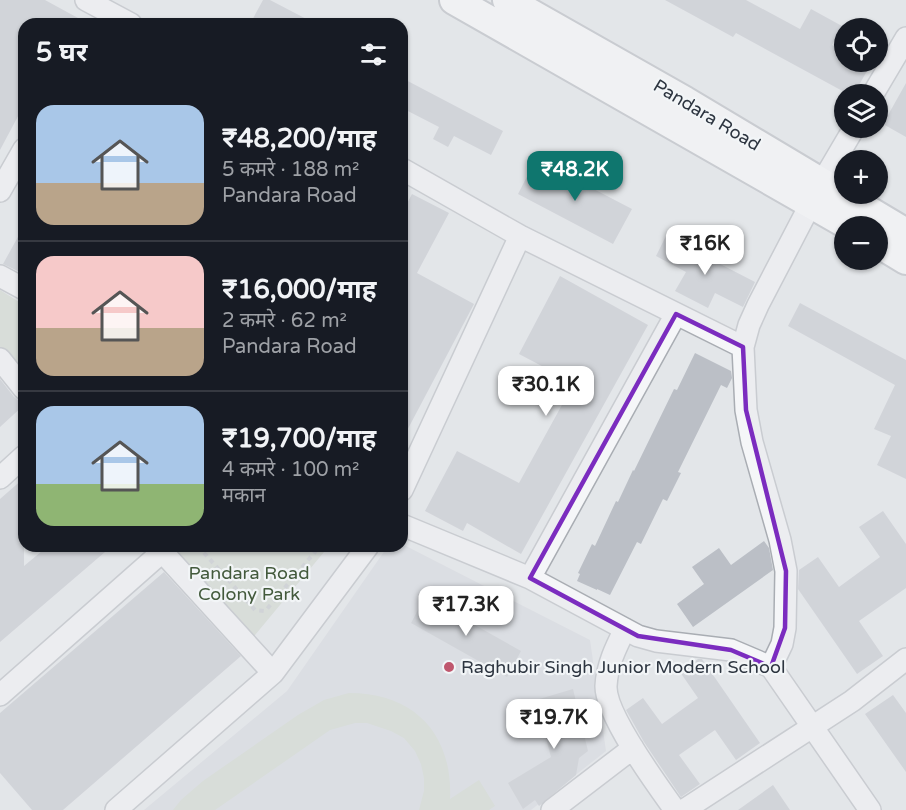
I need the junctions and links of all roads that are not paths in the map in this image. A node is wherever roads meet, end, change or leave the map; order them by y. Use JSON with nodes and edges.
{"nodes":[{"id":1,"x":454,"y":0,"type":"edge"},
{"id":2,"x":507,"y":0,"type":"edge"},
{"id":3,"x":95,"y":11,"type":"edge"},
{"id":4,"x":114,"y":18,"type":"edge"},
{"id":5,"x":906,"y":38,"type":"edge"},
{"id":6,"x":879,"y":84,"type":"edge"},
{"id":7,"x":848,"y":138,"type":"edge"},
{"id":8,"x":18,"y":160,"type":"edge"},
{"id":9,"x":408,"y":172,"type":"edge"},
{"id":10,"x":0,"y":191,"type":"edge"},
{"id":11,"x":816,"y":193,"type":"junction"},
{"id":12,"x":840,"y":216,"type":"edge"},
{"id":13,"x":906,"y":232,"type":"edge"},
{"id":14,"x":520,"y":236,"type":"junction"},
{"id":15,"x":888,"y":249,"type":"edge"},
{"id":16,"x":906,"y":260,"type":"edge"},
{"id":17,"x":0,"y":276,"type":"edge"},
{"id":18,"x":18,"y":286,"type":"edge"},
{"id":19,"x":676,"y":314,"type":"junction"},
{"id":20,"x":743,"y":346,"type":"junction"},
{"id":21,"x":0,"y":360,"type":"edge"},
{"id":22,"x":18,"y":382,"type":"edge"},
{"id":23,"x":18,"y":462,"type":"edge"},
{"id":24,"x":408,"y":477,"type":"edge"},
{"id":25,"x":0,"y":478,"type":"edge"},
{"id":26,"x":408,"y":527,"type":"edge"},
{"id":27,"x":157,"y":552,"type":"edge"},
{"id":28,"x":163,"y":552,"type":"edge"},
{"id":29,"x":364,"y":552,"type":"edge"},
{"id":30,"x":530,"y":578,"type":"junction"},
{"id":31,"x":625,"y":629,"type":"junction"},
{"id":32,"x":906,"y":659,"type":"edge"},
{"id":33,"x":771,"y":667,"type":"junction"},
{"id":34,"x":273,"y":673,"type":"junction"},
{"id":35,"x":0,"y":695,"type":"edge"},
{"id":36,"x":813,"y":727,"type":"junction"},
{"id":37,"x":633,"y":748,"type":"junction"},
{"id":38,"x":116,"y":810,"type":"edge"},
{"id":39,"x":552,"y":810,"type":"edge"},
{"id":40,"x":675,"y":810,"type":"edge"},
{"id":41,"x":684,"y":810,"type":"edge"},
{"id":42,"x":870,"y":810,"type":"edge"}],
"edges":[{"from":1,"to":11,"type":"main road","name":"Pandara Road"},
{"from":2,"to":11,"type":"main road","name":"Pandara Road"},
{"from":3,"to":4,"type":"street"},
{"from":5,"to":6,"type":"street"},
{"from":7,"to":11,"type":"street"},
{"from":8,"to":10,"type":"street"},
{"from":9,"to":14,"type":"street"},
{"from":11,"to":12,"type":"main road","name":"Pandara Road"},
{"from":11,"to":13,"type":"main road","name":"Pandara Road"},
{"from":11,"to":20,"type":"street"},
{"from":14,"to":19,"type":"street"},
{"from":14,"to":24,"type":"street"},
{"from":15,"to":16,"type":"main road"},
{"from":17,"to":18,"type":"street"},
{"from":19,"to":20,"type":"street"},
{"from":19,"to":30,"type":"street"},
{"from":20,"to":33,"type":"street"},
{"from":21,"to":22,"type":"street"},
{"from":23,"to":25,"type":"street"},
{"from":26,"to":30,"type":"street"},
{"from":27,"to":35,"type":"street"},
{"from":28,"to":34,"type":"street"},
{"from":29,"to":34,"type":"street"},
{"from":30,"to":31,"type":"street"},
{"from":31,"to":33,"type":"street"},
{"from":31,"to":37,"type":"street"},
{"from":32,"to":36,"type":"street"},
{"from":33,"to":36,"type":"street"},
{"from":34,"to":38,"type":"street"},
{"from":36,"to":41,"type":"street"},
{"from":36,"to":42,"type":"street"},
{"from":37,"to":39,"type":"street"},
{"from":37,"to":40,"type":"street"}]}
